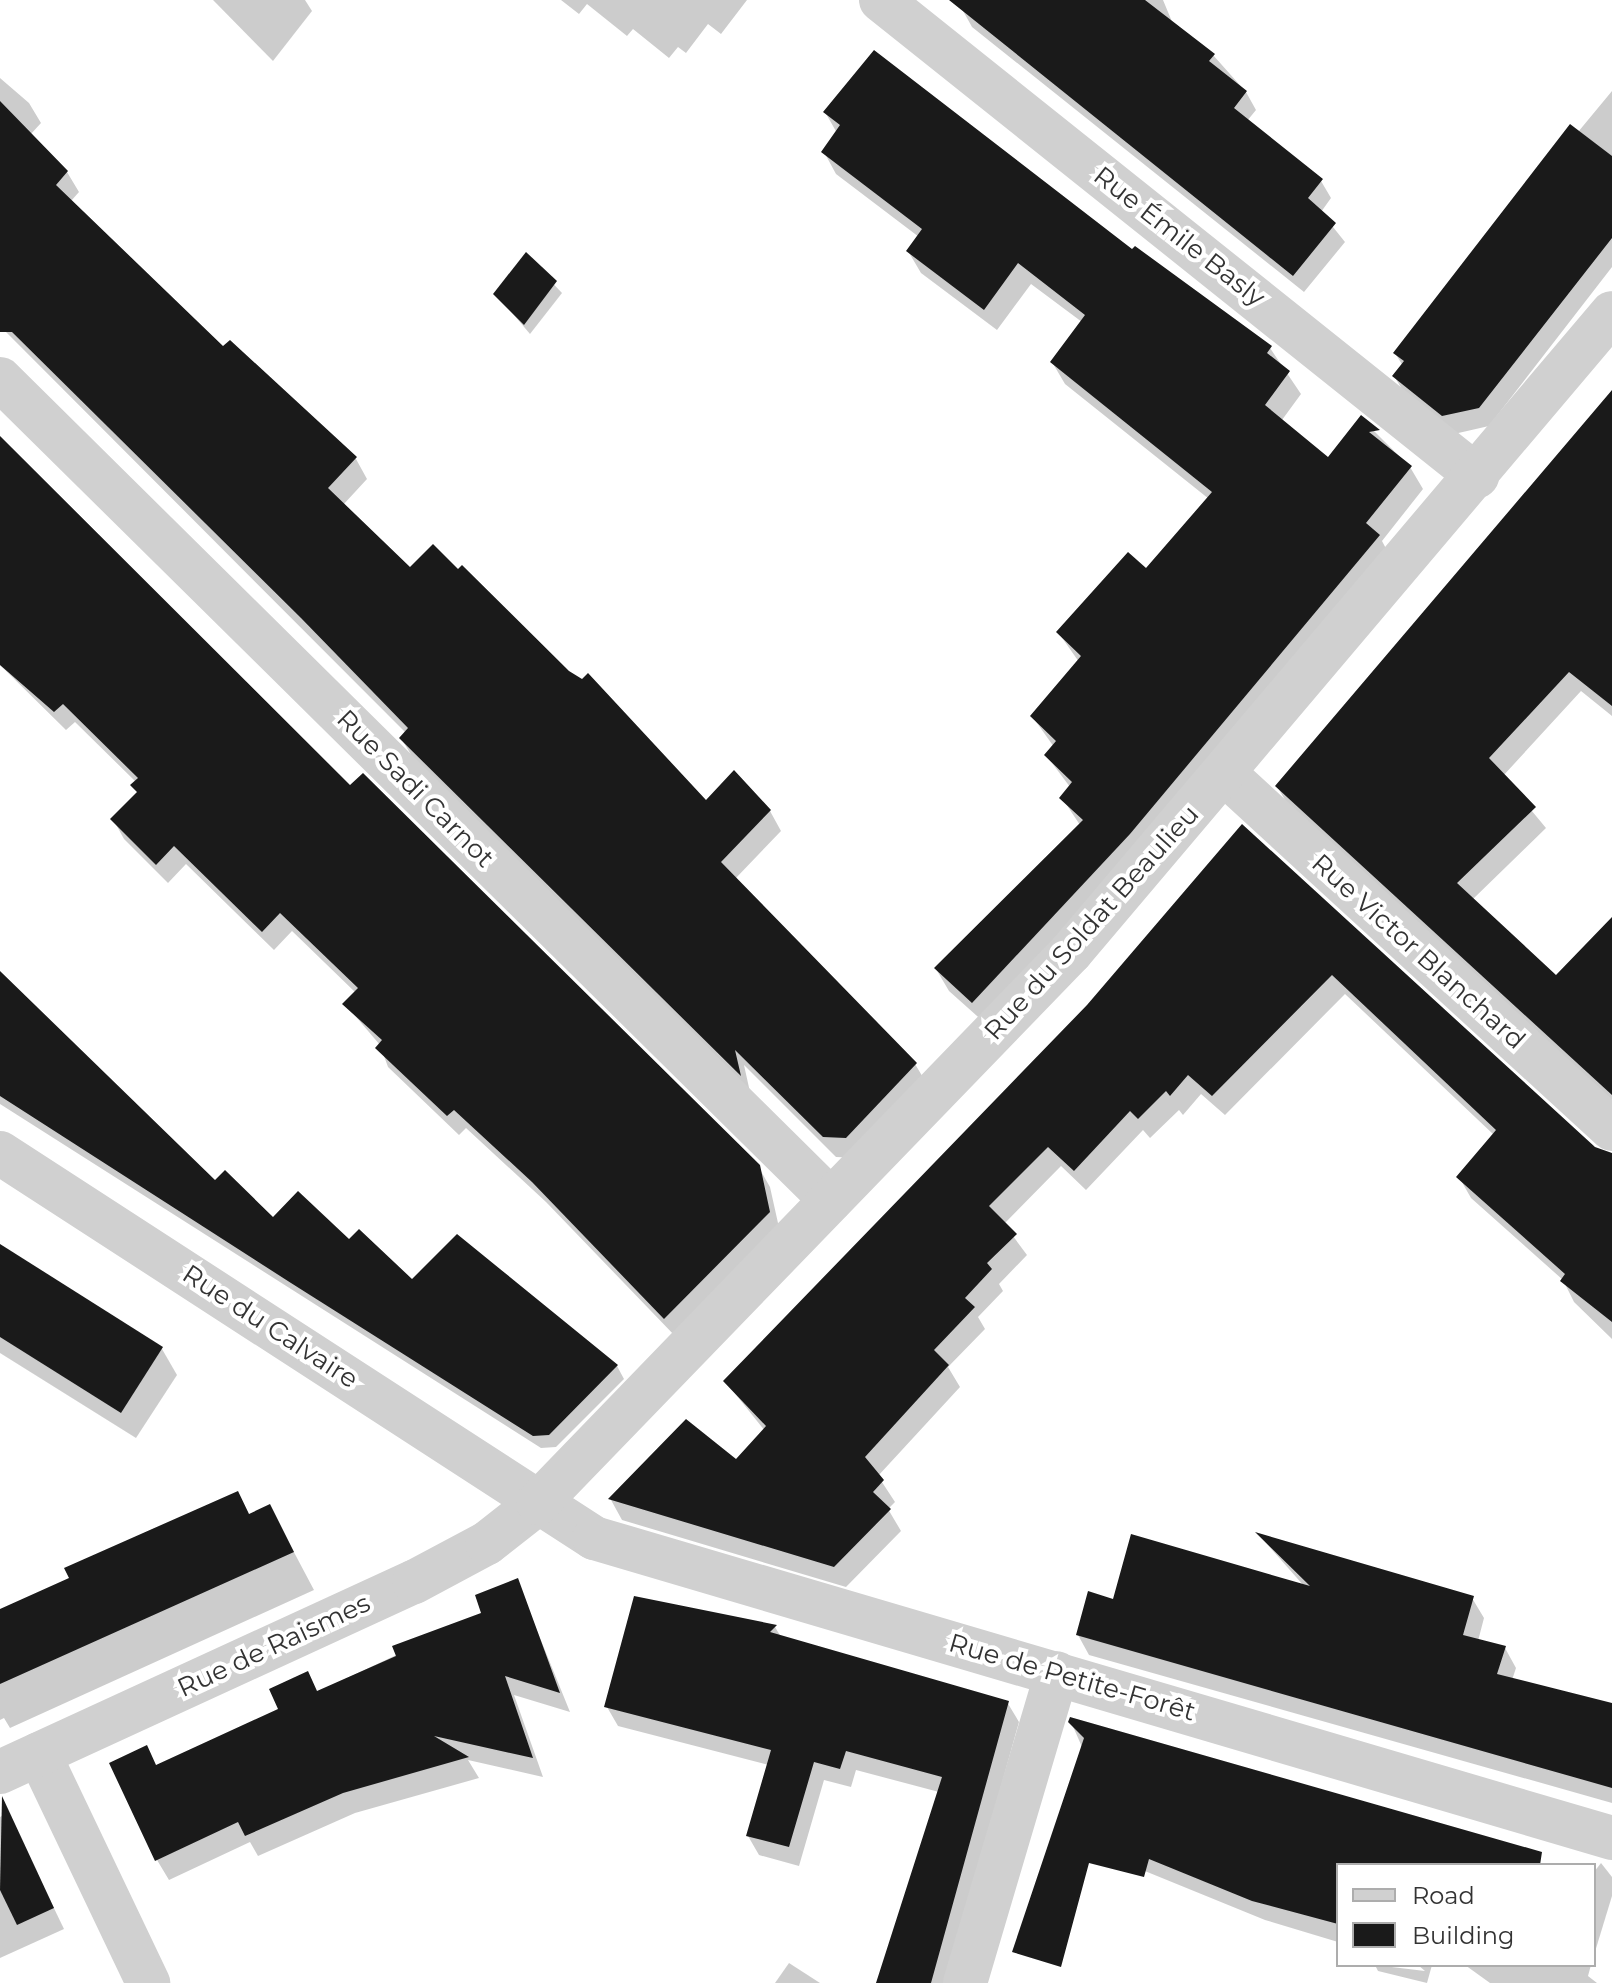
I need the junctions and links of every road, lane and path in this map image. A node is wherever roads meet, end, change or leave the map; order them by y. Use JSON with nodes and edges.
{"nodes":[{"id":1,"x":881,"y":0,"type":"edge"},
{"id":2,"x":1612,"y":313,"type":"edge"},
{"id":3,"x":0,"y":379,"type":"edge"},
{"id":4,"x":1477,"y":476,"type":"junction"},
{"id":5,"x":1225,"y":774,"type":"junction"},
{"id":6,"x":1612,"y":1129,"type":"edge"},
{"id":7,"x":0,"y":1153,"type":"edge"},
{"id":8,"x":831,"y":1200,"type":"junction"},
{"id":9,"x":538,"y":1503,"type":"junction"},
{"id":10,"x":1057,"y":1673,"type":"junction"},
{"id":11,"x":39,"y":1754,"type":"junction"},
{"id":12,"x":0,"y":1772,"type":"edge"},
{"id":13,"x":1612,"y":1838,"type":"edge"},
{"id":14,"x":148,"y":1983,"type":"edge"},
{"id":15,"x":965,"y":1983,"type":"edge"}],
"edges":[{"from":1,"to":4,"type":"street","name":"Rue Émile Basly"},
{"from":2,"to":4,"type":"street","name":"Rue du Soldat Beaulieu"},
{"from":3,"to":8,"type":"street","name":"Rue Sadi Carnot"},
{"from":4,"to":5,"type":"street","name":"Rue du Soldat Beaulieu"},
{"from":5,"to":6,"type":"street","name":"Rue Victor Blanchard"},
{"from":5,"to":8,"type":"street","name":"Rue du Soldat Beaulieu"},
{"from":7,"to":9,"type":"street","name":"Rue du Calvaire"},
{"from":8,"to":9,"type":"street","name":"Rue du Soldat Beaulieu"},
{"from":9,"to":10,"type":"street","name":"Rue de Petite-Forêt"},
{"from":9,"to":11,"type":"street","name":"Rue de Raismes"},
{"from":10,"to":13,"type":"street","name":"Rue de Petite-Forêt"},
{"from":10,"to":15,"type":"street"},
{"from":11,"to":12,"type":"street","name":"Rue de Raismes"},
{"from":11,"to":14,"type":"street"}]}
